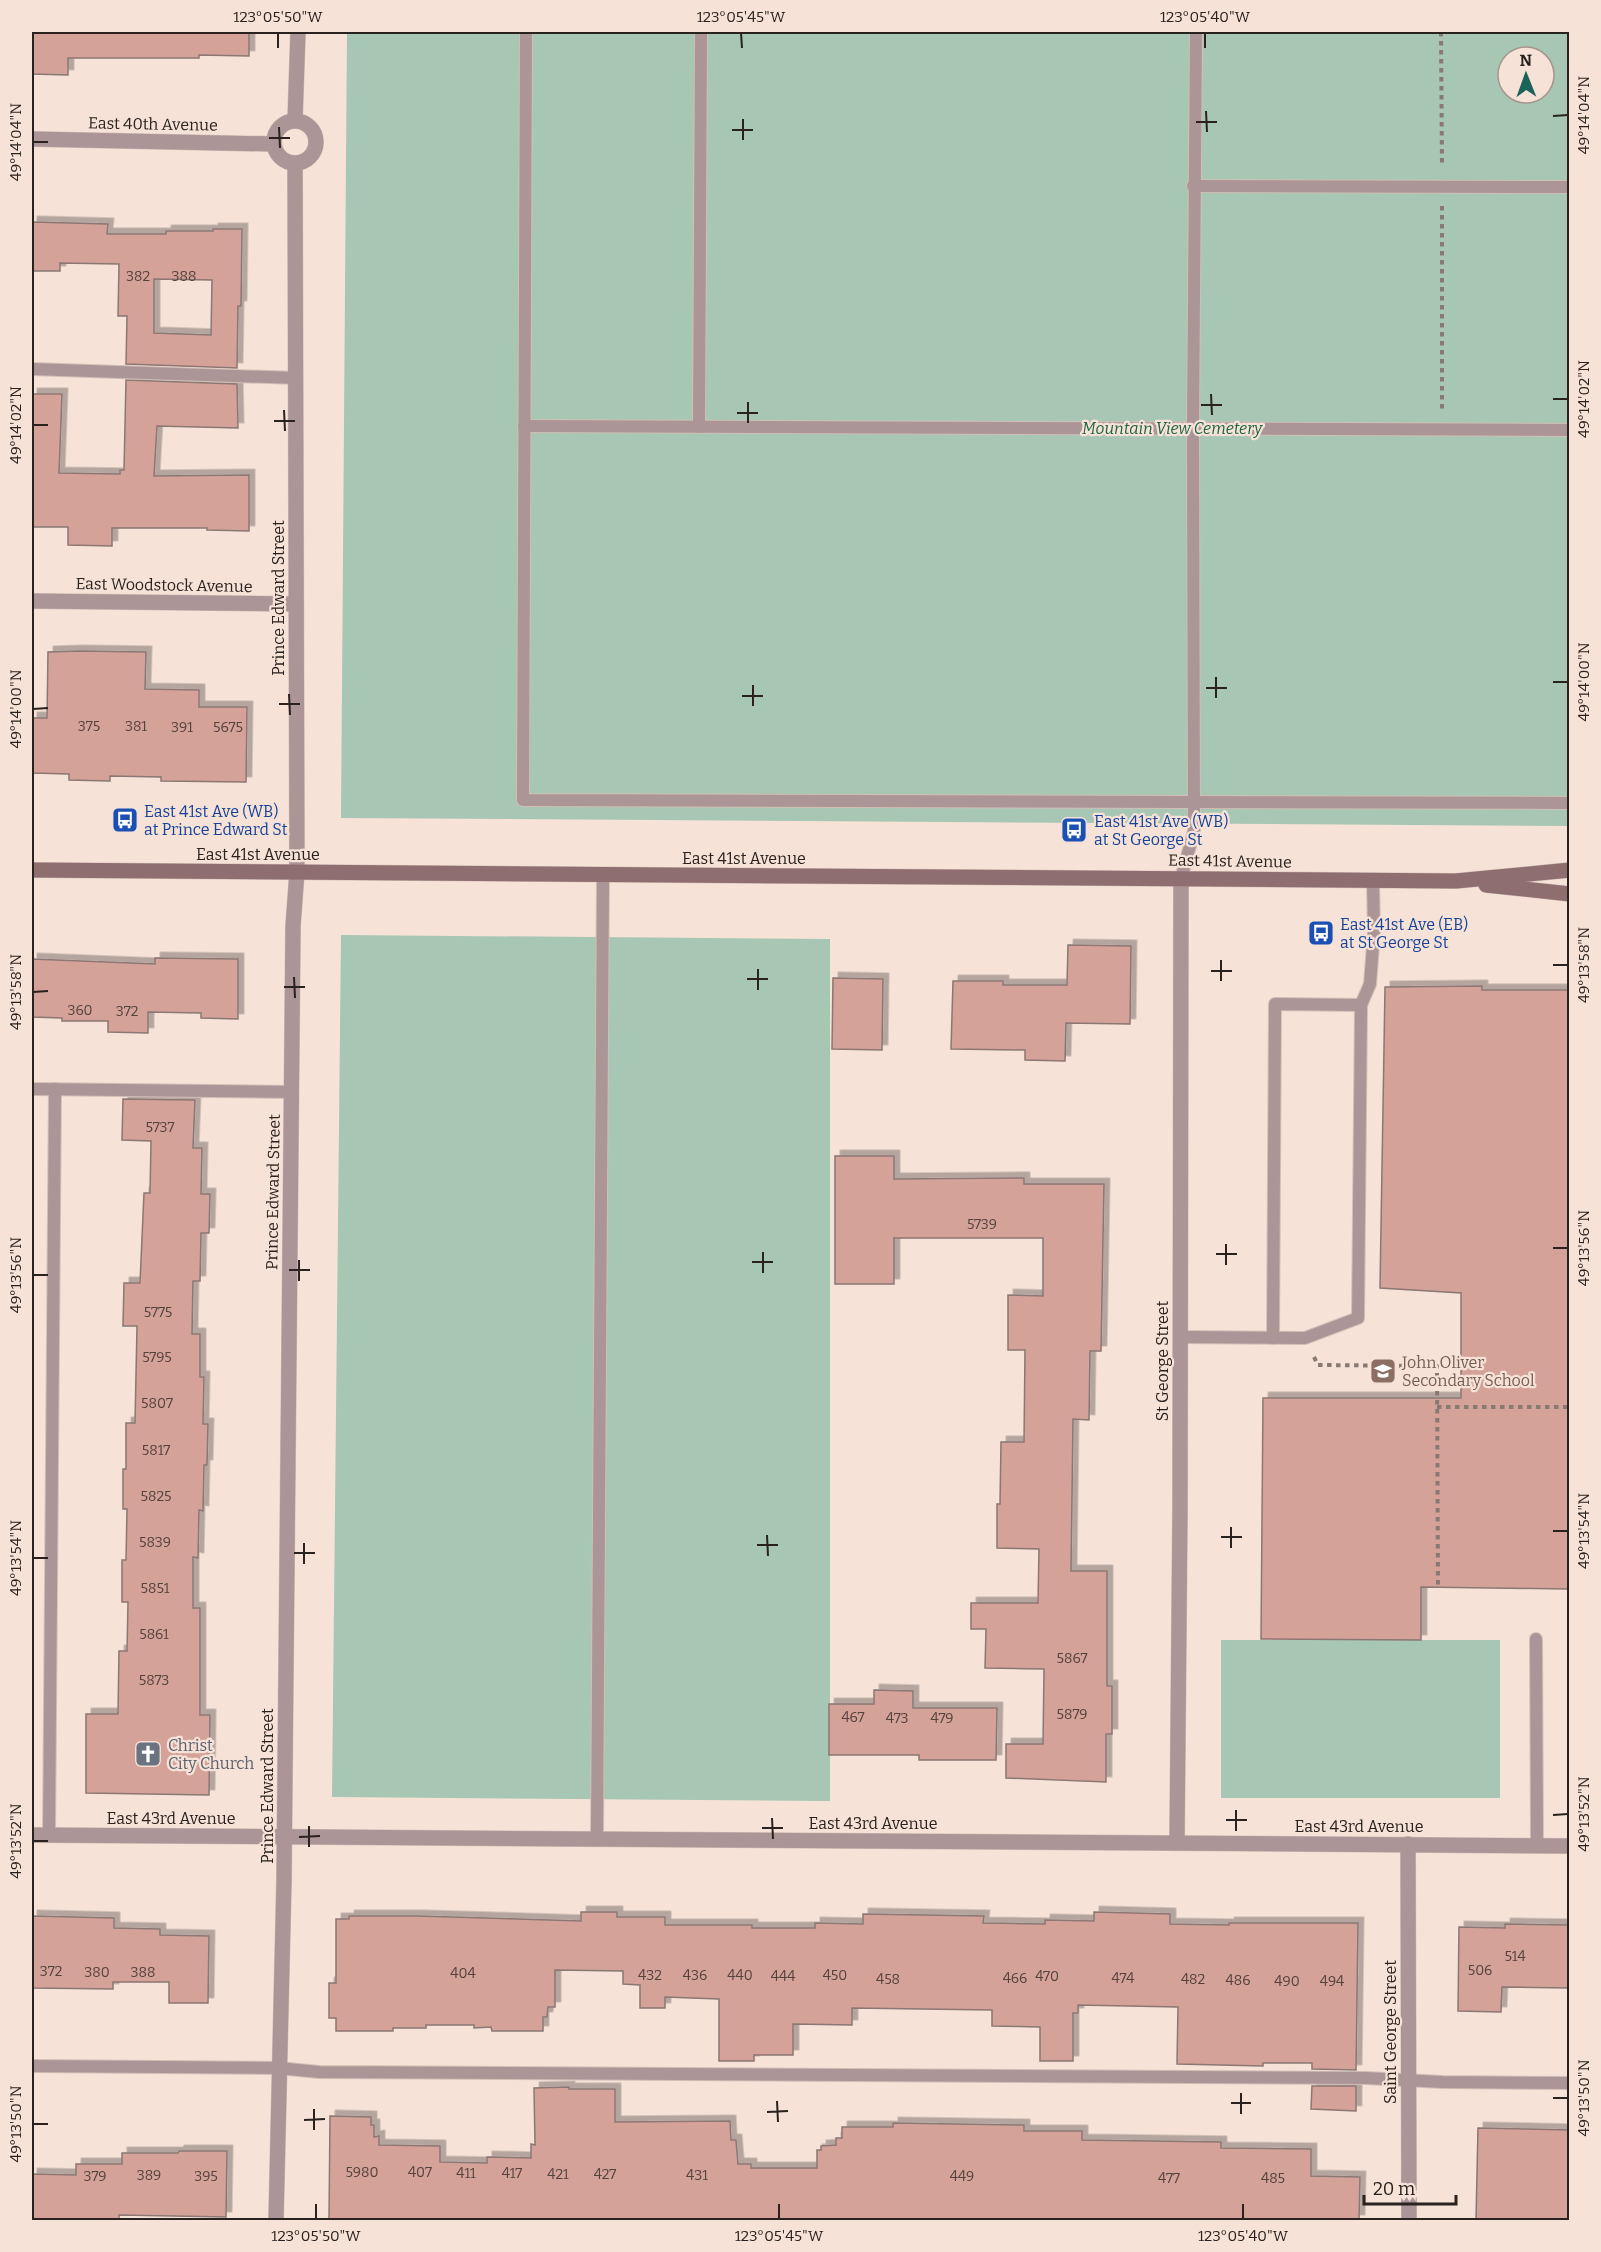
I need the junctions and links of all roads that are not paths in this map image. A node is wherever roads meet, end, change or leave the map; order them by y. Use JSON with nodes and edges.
{"nodes":[{"id":1,"x":298,"y":32,"type":"edge"},
{"id":2,"x":525,"y":32,"type":"edge"},
{"id":3,"x":701,"y":32,"type":"edge"},
{"id":4,"x":1196,"y":32,"type":"edge"},
{"id":5,"x":295,"y":120,"type":"junction"},
{"id":6,"x":32,"y":139,"type":"edge"},
{"id":7,"x":273,"y":144,"type":"junction"},
{"id":8,"x":295,"y":163,"type":"junction"},
{"id":9,"x":1193,"y":186,"type":"junction"},
{"id":10,"x":1569,"y":187,"type":"edge"},
{"id":11,"x":32,"y":369,"type":"edge"},
{"id":12,"x":296,"y":378,"type":"junction"},
{"id":13,"x":524,"y":426,"type":"junction"},
{"id":14,"x":699,"y":427,"type":"junction"},
{"id":15,"x":1192,"y":429,"type":"junction"},
{"id":16,"x":1569,"y":430,"type":"edge"},
{"id":17,"x":32,"y":601,"type":"edge"},
{"id":18,"x":296,"y":604,"type":"junction"},
{"id":19,"x":1194,"y":802,"type":"junction"},
{"id":20,"x":1569,"y":803,"type":"edge"},
{"id":21,"x":32,"y":870,"type":"edge"},
{"id":22,"x":1569,"y":870,"type":"edge"},
{"id":23,"x":297,"y":872,"type":"junction"},
{"id":24,"x":603,"y":875,"type":"junction"},
{"id":25,"x":1181,"y":879,"type":"junction"},
{"id":26,"x":1373,"y":880,"type":"junction"},
{"id":27,"x":1456,"y":881,"type":"junction"},
{"id":28,"x":1569,"y":894,"type":"edge"},
{"id":29,"x":1360,"y":1005,"type":"junction"},
{"id":30,"x":32,"y":1089,"type":"edge"},
{"id":31,"x":54,"y":1089,"type":"junction"},
{"id":32,"x":292,"y":1092,"type":"junction"},
{"id":33,"x":1180,"y":1337,"type":"junction"},
{"id":34,"x":1273,"y":1338,"type":"junction"},
{"id":35,"x":1536,"y":1639,"type":"dead end"},
{"id":36,"x":32,"y":1835,"type":"edge"},
{"id":37,"x":49,"y":1835,"type":"junction"},
{"id":38,"x":284,"y":1837,"type":"junction"},
{"id":39,"x":597,"y":1839,"type":"junction"},
{"id":40,"x":1176,"y":1843,"type":"junction"},
{"id":41,"x":1408,"y":1844,"type":"junction"},
{"id":42,"x":1537,"y":1845,"type":"junction"},
{"id":43,"x":1569,"y":1846,"type":"edge"},
{"id":44,"x":32,"y":2066,"type":"edge"},
{"id":45,"x":278,"y":2068,"type":"junction"},
{"id":46,"x":1408,"y":2081,"type":"junction"},
{"id":47,"x":1569,"y":2083,"type":"edge"},
{"id":48,"x":276,"y":2220,"type":"edge"},
{"id":49,"x":1409,"y":2220,"type":"edge"}],
"edges":[{"from":1,"to":5,"type":"street"},
{"from":2,"to":13,"type":"lane"},
{"from":3,"to":14,"type":"lane"},
{"from":4,"to":9,"type":"lane"},
{"from":5,"to":7,"type":"street"},
{"from":5,"to":8,"type":"street"},
{"from":6,"to":7,"type":"street","name":"East 40th Avenue"},
{"from":7,"to":8,"type":"street"},
{"from":8,"to":12,"type":"street","name":"Prince Edward Street"},
{"from":9,"to":10,"type":"lane"},
{"from":9,"to":15,"type":"lane"},
{"from":11,"to":12,"type":"lane"},
{"from":12,"to":18,"type":"street","name":"Prince Edward Street"},
{"from":13,"to":14,"type":"lane"},
{"from":13,"to":19,"type":"lane"},
{"from":14,"to":15,"type":"lane"},
{"from":15,"to":16,"type":"lane"},
{"from":15,"to":19,"type":"lane"},
{"from":17,"to":18,"type":"street","name":"East Woodstock Avenue"},
{"from":18,"to":23,"type":"street","name":"Prince Edward Street"},
{"from":19,"to":20,"type":"lane"},
{"from":19,"to":25,"type":"lane"},
{"from":21,"to":23,"type":"main road","name":"East 41st Avenue"},
{"from":22,"to":27,"type":"main road","name":"East 41st Avenue"},
{"from":23,"to":24,"type":"main road","name":"East 41st Avenue"},
{"from":23,"to":32,"type":"street","name":"Prince Edward Street"},
{"from":24,"to":25,"type":"main road","name":"East 41st Avenue"},
{"from":24,"to":39,"type":"lane"},
{"from":25,"to":26,"type":"main road","name":"East 41st Avenue"},
{"from":25,"to":33,"type":"street","name":"St George Street"},
{"from":26,"to":27,"type":"main road","name":"East 41st Avenue"},
{"from":26,"to":29,"type":"lane"},
{"from":27,"to":28,"type":"main road","name":"East 41st Avenue"},
{"from":29,"to":34,"type":"lane"},
{"from":29,"to":34,"type":"lane"},
{"from":30,"to":31,"type":"lane"},
{"from":31,"to":32,"type":"lane"},
{"from":31,"to":37,"type":"lane"},
{"from":32,"to":38,"type":"street","name":"Prince Edward Street"},
{"from":33,"to":34,"type":"lane"},
{"from":33,"to":40,"type":"street","name":"St George Street"},
{"from":35,"to":42,"type":"lane"},
{"from":36,"to":37,"type":"street","name":"East 43rd Avenue"},
{"from":37,"to":38,"type":"street","name":"East 43rd Avenue"},
{"from":38,"to":39,"type":"street","name":"East 43rd Avenue"},
{"from":38,"to":45,"type":"street","name":"Prince Edward Street"},
{"from":39,"to":40,"type":"street","name":"East 43rd Avenue"},
{"from":40,"to":41,"type":"street","name":"East 43rd Avenue"},
{"from":41,"to":42,"type":"street","name":"East 43rd Avenue"},
{"from":41,"to":46,"type":"street","name":"Saint George Street"},
{"from":42,"to":43,"type":"street","name":"East 43rd Avenue"},
{"from":44,"to":45,"type":"lane"},
{"from":45,"to":46,"type":"lane"},
{"from":45,"to":48,"type":"street","name":"Prince Edward Street"},
{"from":46,"to":47,"type":"lane"},
{"from":46,"to":49,"type":"street","name":"Saint George Street"}]}
